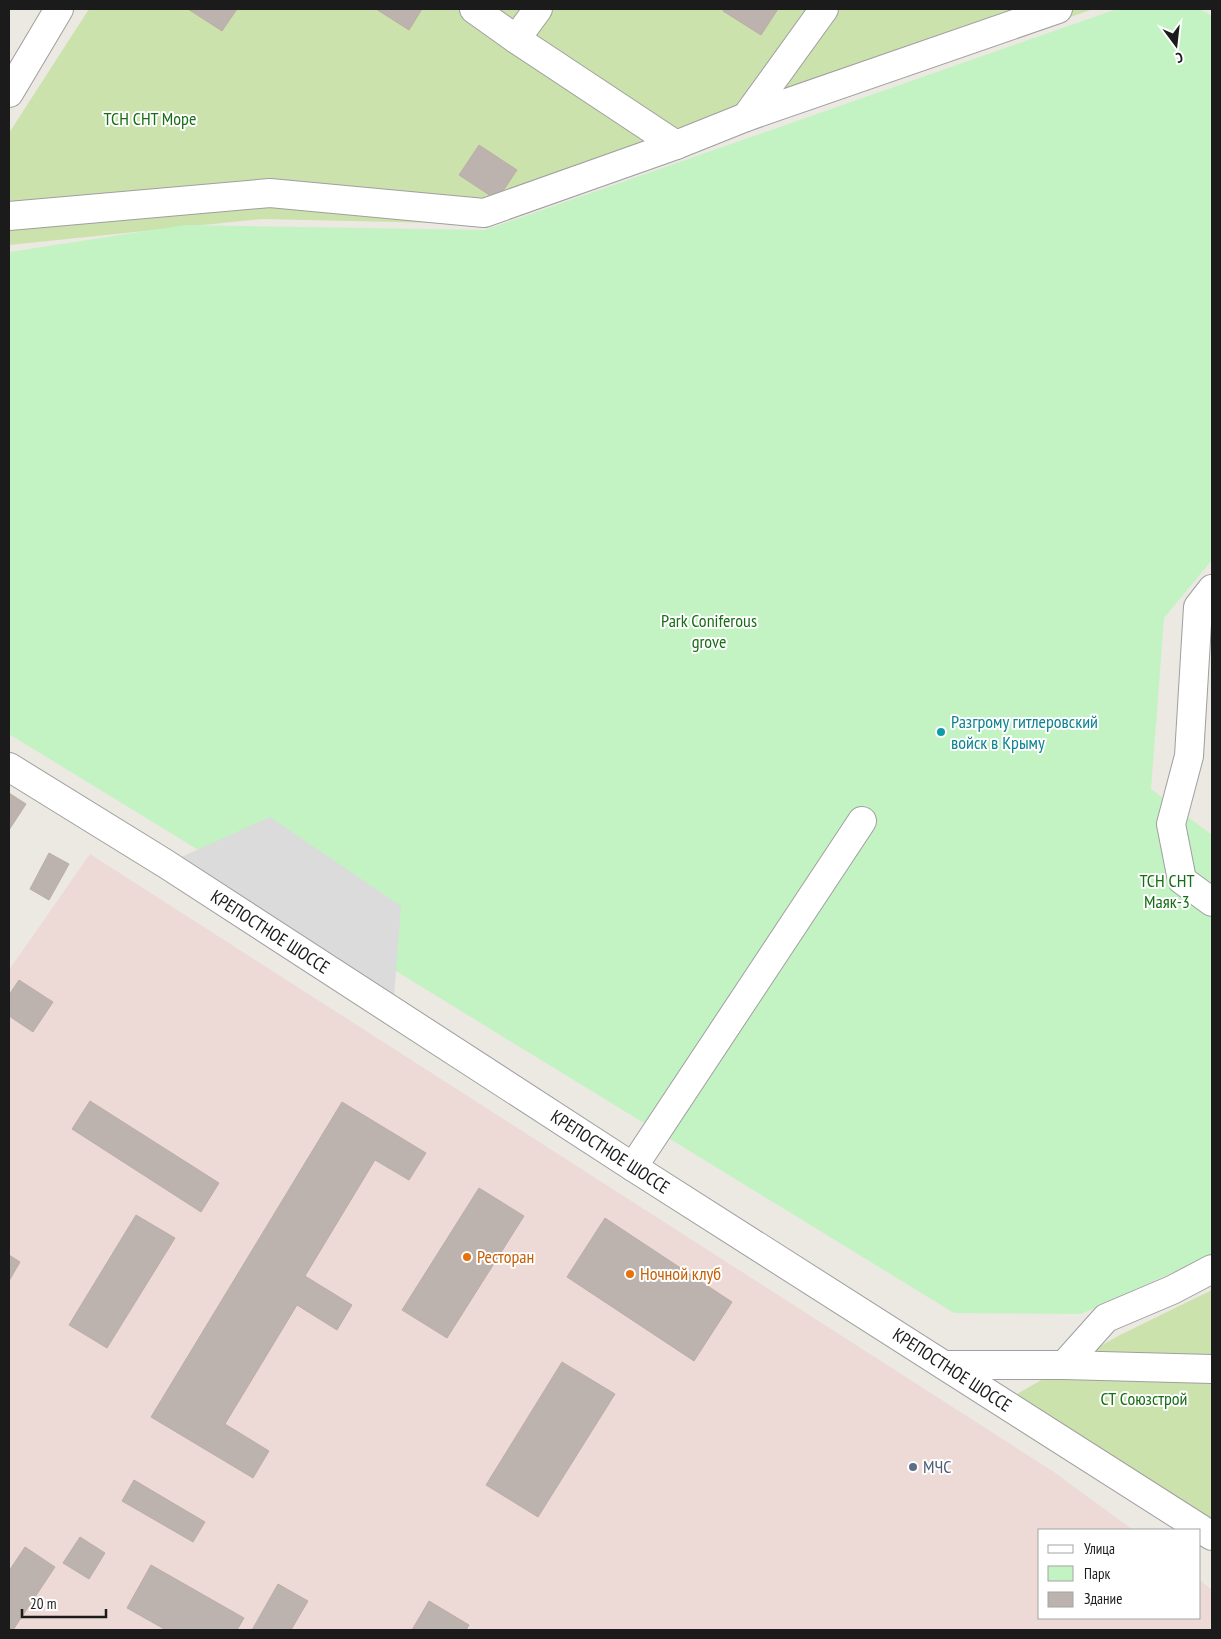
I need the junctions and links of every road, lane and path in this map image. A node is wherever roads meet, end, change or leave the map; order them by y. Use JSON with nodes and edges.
{"nodes":[{"id":1,"x":59,"y":9,"type":"edge"},
{"id":2,"x":474,"y":9,"type":"edge"},
{"id":3,"x":538,"y":9,"type":"edge"},
{"id":4,"x":824,"y":9,"type":"edge"},
{"id":5,"x":1058,"y":9,"type":"edge"},
{"id":6,"x":516,"y":39,"type":"junction"},
{"id":7,"x":9,"y":93,"type":"edge"},
{"id":8,"x":746,"y":117,"type":"junction"},
{"id":9,"x":676,"y":145,"type":"junction"},
{"id":10,"x":9,"y":216,"type":"edge"},
{"id":11,"x":1212,"y":589,"type":"edge"},
{"id":12,"x":9,"y":767,"type":"edge"},
{"id":13,"x":862,"y":821,"type":"dead end"},
{"id":14,"x":1212,"y":902,"type":"edge"},
{"id":15,"x":633,"y":1167,"type":"junction"},
{"id":16,"x":1212,"y":1269,"type":"edge"},
{"id":17,"x":944,"y":1365,"type":"junction"},
{"id":18,"x":1064,"y":1365,"type":"junction"},
{"id":19,"x":1212,"y":1369,"type":"edge"},
{"id":20,"x":1212,"y":1536,"type":"edge"}],
"edges":[{"from":1,"to":7,"type":"street"},
{"from":2,"to":6,"type":"street"},
{"from":3,"to":6,"type":"street"},
{"from":4,"to":8,"type":"street"},
{"from":5,"to":8,"type":"street"},
{"from":6,"to":9,"type":"street"},
{"from":8,"to":9,"type":"street"},
{"from":9,"to":10,"type":"street"},
{"from":11,"to":14,"type":"street"},
{"from":12,"to":15,"type":"street","name":"КРЕПОСТНОЕ ШОССЕ"},
{"from":13,"to":15,"type":"street"},
{"from":15,"to":17,"type":"street","name":"КРЕПОСТНОЕ ШОССЕ"},
{"from":16,"to":18,"type":"street"},
{"from":17,"to":18,"type":"street"},
{"from":17,"to":20,"type":"street","name":"КРЕПОСТНОЕ ШОССЕ"},
{"from":18,"to":19,"type":"street"}]}
